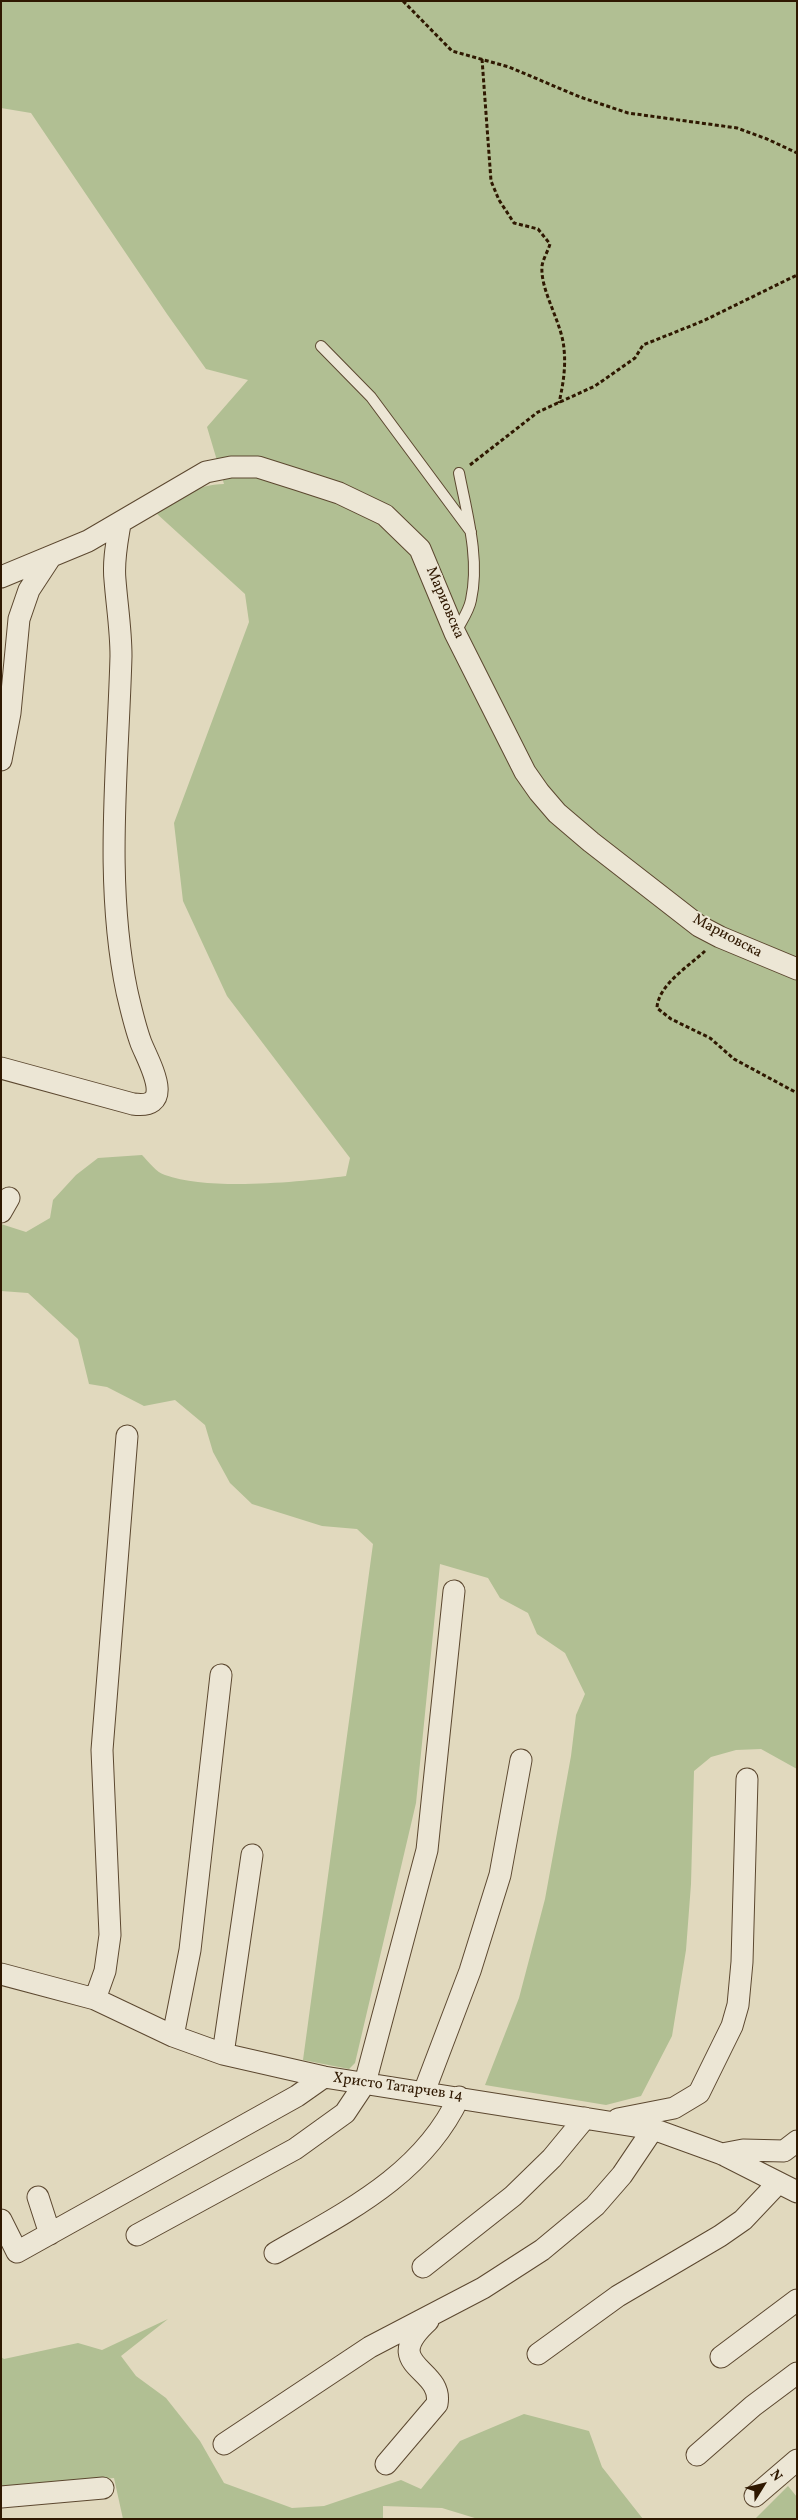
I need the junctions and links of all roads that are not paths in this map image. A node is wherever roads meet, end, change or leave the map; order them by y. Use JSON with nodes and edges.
{"nodes":[{"id":1,"x":321,"y":346,"type":"dead end"},
{"id":2,"x":459,"y":473,"type":"road end"},
{"id":3,"x":120,"y":524,"type":"junction"},
{"id":4,"x":471,"y":532,"type":"junction"},
{"id":5,"x":50,"y":558,"type":"junction"},
{"id":6,"x":1,"y":577,"type":"edge"},
{"id":7,"x":455,"y":633,"type":"junction"},
{"id":8,"x":1,"y":760,"type":"edge"},
{"id":9,"x":797,"y":969,"type":"edge"},
{"id":10,"x":1,"y":1068,"type":"edge"},
{"id":11,"x":127,"y":1436,"type":"dead end"},
{"id":12,"x":454,"y":1591,"type":"dead end"},
{"id":13,"x":221,"y":1675,"type":"dead end"},
{"id":14,"x":521,"y":1760,"type":"dead end"},
{"id":15,"x":747,"y":1779,"type":"dead end"},
{"id":16,"x":252,"y":1855,"type":"dead end"},
{"id":17,"x":1,"y":1974,"type":"edge"},
{"id":18,"x":95,"y":1999,"type":"junction"},
{"id":19,"x":173,"y":2036,"type":"junction"},
{"id":20,"x":223,"y":2054,"type":"junction"},
{"id":21,"x":324,"y":2077,"type":"junction"},
{"id":22,"x":365,"y":2082,"type":"junction"},
{"id":23,"x":424,"y":2092,"type":"junction"},
{"id":24,"x":459,"y":2097,"type":"junction"},
{"id":25,"x":585,"y":2118,"type":"junction"},
{"id":26,"x":610,"y":2121,"type":"junction"},
{"id":27,"x":653,"y":2129,"type":"junction"},
{"id":28,"x":797,"y":2142,"type":"edge"},
{"id":29,"x":722,"y":2154,"type":"junction"},
{"id":30,"x":787,"y":2188,"type":"edge"},
{"id":31,"x":38,"y":2197,"type":"dead end"},
{"id":32,"x":1,"y":2220,"type":"edge"},
{"id":33,"x":50,"y":2234,"type":"junction"},
{"id":34,"x":137,"y":2235,"type":"dead end"},
{"id":35,"x":275,"y":2253,"type":"dead end"},
{"id":36,"x":423,"y":2267,"type":"dead end"},
{"id":37,"x":797,"y":2300,"type":"edge"},
{"id":38,"x":450,"y":2305,"type":"junction"},
{"id":39,"x":538,"y":2354,"type":"dead end"},
{"id":40,"x":721,"y":2357,"type":"dead end"},
{"id":41,"x":797,"y":2373,"type":"edge"},
{"id":42,"x":224,"y":2444,"type":"dead end"},
{"id":43,"x":697,"y":2455,"type":"dead end"},
{"id":44,"x":797,"y":2460,"type":"edge"},
{"id":45,"x":386,"y":2464,"type":"dead end"},
{"id":46,"x":103,"y":2488,"type":"dead end"},
{"id":47,"x":755,"y":2496,"type":"dead end"},
{"id":48,"x":1,"y":2497,"type":"edge"}],
"edges":[{"from":1,"to":4,"type":"lane"},
{"from":2,"to":4,"type":"lane"},
{"from":3,"to":5,"type":"street","name":"Мариовска"},
{"from":3,"to":7,"type":"street","name":"Мариовска"},
{"from":3,"to":10,"type":"street"},
{"from":4,"to":7,"type":"lane"},
{"from":5,"to":6,"type":"street","name":"Мариовска"},
{"from":5,"to":8,"type":"street"},
{"from":7,"to":9,"type":"street","name":"Мариовска"},
{"from":11,"to":18,"type":"street"},
{"from":12,"to":22,"type":"street"},
{"from":13,"to":19,"type":"street"},
{"from":14,"to":23,"type":"street"},
{"from":15,"to":26,"type":"street"},
{"from":16,"to":20,"type":"street"},
{"from":17,"to":18,"type":"street","name":"Христо Татарчев 14"},
{"from":18,"to":19,"type":"street","name":"Христо Татарчев 14"},
{"from":19,"to":20,"type":"street","name":"Христо Татарчев 14"},
{"from":20,"to":21,"type":"street","name":"Христо Татарчев 14"},
{"from":21,"to":22,"type":"street","name":"Христо Татарчев 14"},
{"from":21,"to":33,"type":"street"},
{"from":22,"to":23,"type":"street","name":"Христо Татарчев 14"},
{"from":22,"to":34,"type":"street"},
{"from":23,"to":24,"type":"street","name":"Христо Татарчев 14"},
{"from":24,"to":25,"type":"street","name":"Христо Татарчев 14"},
{"from":24,"to":35,"type":"street"},
{"from":25,"to":26,"type":"street","name":"Христо Татарчев 14"},
{"from":25,"to":36,"type":"street"},
{"from":26,"to":27,"type":"street","name":"Христо Татарчев 14"},
{"from":27,"to":29,"type":"street","name":"Христо Татарчев 14"},
{"from":27,"to":38,"type":"street"},
{"from":28,"to":29,"type":"street"},
{"from":29,"to":30,"type":"street","name":"Христо Татарчев 14"},
{"from":30,"to":39,"type":"street"},
{"from":31,"to":33,"type":"street"},
{"from":32,"to":33,"type":"street"},
{"from":37,"to":40,"type":"street"},
{"from":38,"to":42,"type":"street"},
{"from":38,"to":45,"type":"street"},
{"from":41,"to":43,"type":"street"},
{"from":44,"to":47,"type":"street"},
{"from":46,"to":48,"type":"street"}]}
